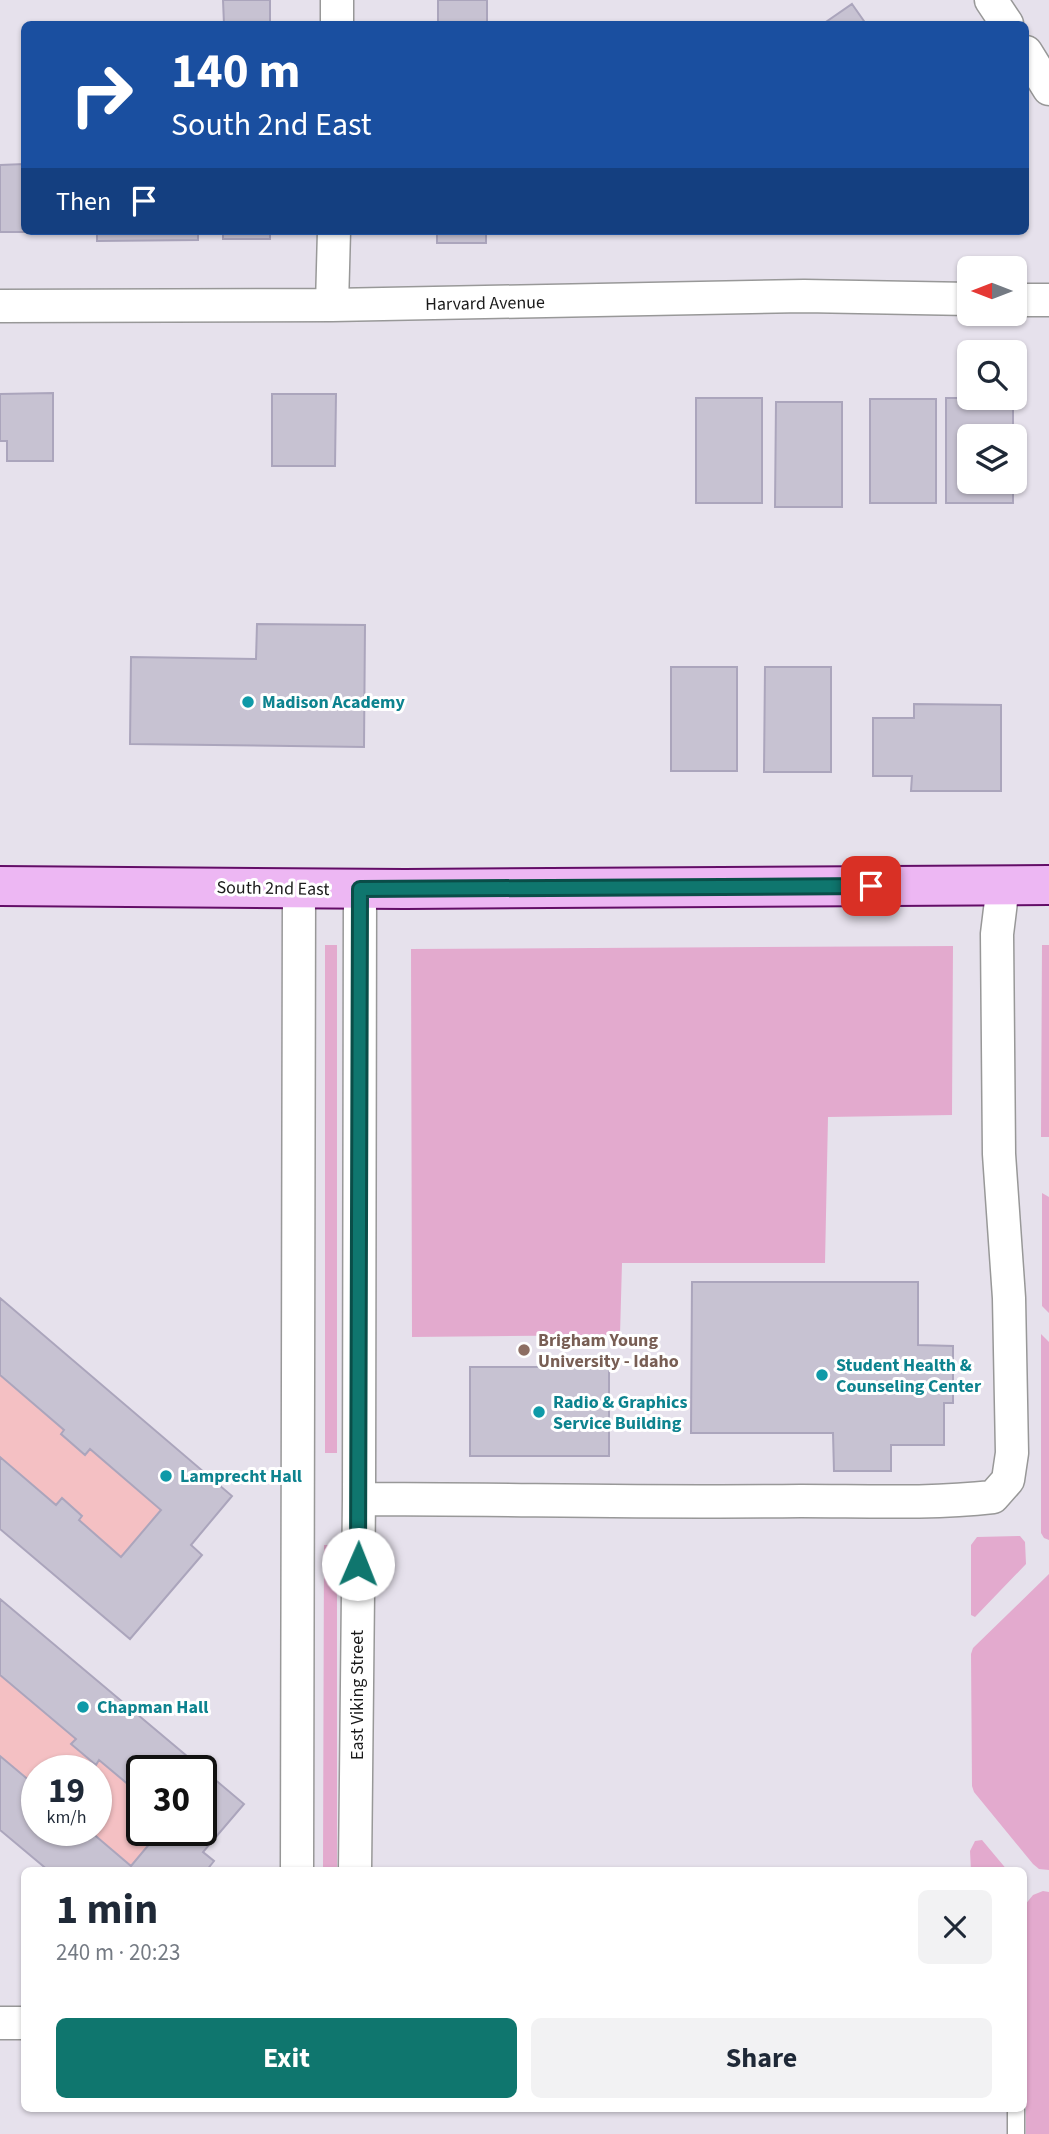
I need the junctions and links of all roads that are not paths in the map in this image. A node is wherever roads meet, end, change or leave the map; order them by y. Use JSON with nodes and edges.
{"nodes":[{"id":1,"x":337,"y":0,"type":"edge"},
{"id":2,"x":990,"y":0,"type":"edge"},
{"id":3,"x":337,"y":21,"type":"edge"},
{"id":4,"x":1005,"y":21,"type":"edge"},
{"id":5,"x":1029,"y":57,"type":"edge"},
{"id":6,"x":1049,"y":89,"type":"edge"},
{"id":7,"x":334,"y":235,"type":"edge"},
{"id":8,"x":957,"y":299,"type":"edge"},
{"id":9,"x":1027,"y":300,"type":"edge"},
{"id":10,"x":1049,"y":300,"type":"edge"},
{"id":11,"x":332,"y":305,"type":"junction"},
{"id":12,"x":0,"y":306,"type":"edge"},
{"id":13,"x":1003,"y":885,"type":"junction"},
{"id":14,"x":1049,"y":885,"type":"edge"},
{"id":15,"x":0,"y":886,"type":"edge"},
{"id":16,"x":299,"y":888,"type":"junction"},
{"id":17,"x":360,"y":889,"type":"junction"},
{"id":18,"x":370,"y":1499,"type":"junction"},
{"id":19,"x":297,"y":1867,"type":"edge"},
{"id":20,"x":355,"y":1867,"type":"edge"},
{"id":21,"x":0,"y":2023,"type":"edge"},
{"id":22,"x":21,"y":2023,"type":"edge"},
{"id":23,"x":1016,"y":2112,"type":"edge"},
{"id":24,"x":1016,"y":2134,"type":"edge"}],
"edges":[{"from":1,"to":3,"type":"street"},
{"from":2,"to":4,"type":"street"},
{"from":5,"to":6,"type":"street"},
{"from":7,"to":11,"type":"street"},
{"from":8,"to":11,"type":"street","name":"Harvard Avenue"},
{"from":9,"to":10,"type":"street"},
{"from":11,"to":12,"type":"street","name":"Harvard Avenue"},
{"from":13,"to":14,"type":"main road","name":"South 2nd East"},
{"from":13,"to":17,"type":"main road","name":"South 2nd East"},
{"from":13,"to":18,"type":"street"},
{"from":15,"to":16,"type":"main road","name":"South 2nd East"},
{"from":16,"to":17,"type":"main road","name":"South 2nd East"},
{"from":16,"to":19,"type":"street"},
{"from":17,"to":18,"type":"street","name":"East Viking Street"},
{"from":18,"to":20,"type":"street","name":"East Viking Street"},
{"from":21,"to":22,"type":"street"},
{"from":23,"to":24,"type":"lane"}]}
